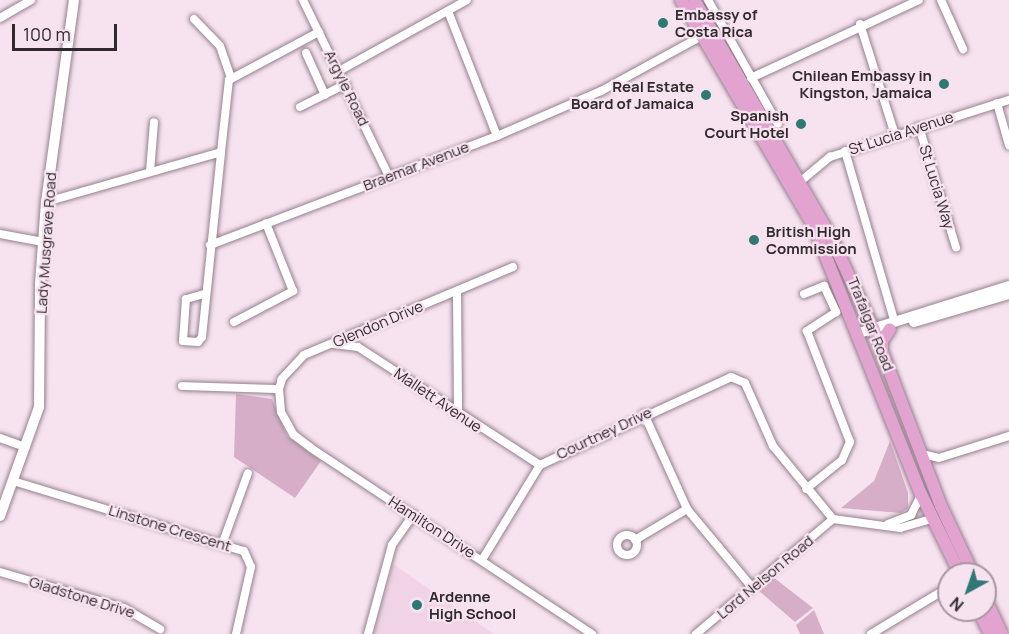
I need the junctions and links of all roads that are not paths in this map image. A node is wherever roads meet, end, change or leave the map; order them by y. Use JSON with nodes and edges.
{"nodes":[{"id":1,"x":31,"y":0,"type":"edge"},
{"id":2,"x":74,"y":0,"type":"edge"},
{"id":3,"x":303,"y":0,"type":"edge"},
{"id":4,"x":467,"y":0,"type":"edge"},
{"id":5,"x":681,"y":0,"type":"edge"},
{"id":6,"x":892,"y":0,"type":"edge"},
{"id":7,"x":919,"y":0,"type":"edge"},
{"id":8,"x":941,"y":0,"type":"edge"},
{"id":9,"x":703,"y":1,"type":"edge"},
{"id":10,"x":896,"y":9,"type":"junction"},
{"id":11,"x":448,"y":11,"type":"junction"},
{"id":12,"x":0,"y":18,"type":"edge"},
{"id":13,"x":194,"y":19,"type":"dead end"},
{"id":14,"x":860,"y":24,"type":"junction"},
{"id":15,"x":319,"y":32,"type":"junction"},
{"id":16,"x":702,"y":36,"type":"junction"},
{"id":17,"x":963,"y":49,"type":"dead end"},
{"id":18,"x":306,"y":53,"type":"dead end"},
{"id":19,"x":339,"y":71,"type":"junction"},
{"id":20,"x":231,"y":78,"type":"junction"},
{"id":21,"x":751,"y":78,"type":"junction"},
{"id":22,"x":346,"y":84,"type":"junction"},
{"id":23,"x":325,"y":95,"type":"junction"},
{"id":24,"x":1009,"y":100,"type":"edge"},
{"id":25,"x":997,"y":103,"type":"junction"},
{"id":26,"x":300,"y":107,"type":"dead end"},
{"id":27,"x":154,"y":122,"type":"dead end"},
{"id":28,"x":778,"y":124,"type":"dead end"},
{"id":29,"x":919,"y":127,"type":"junction"},
{"id":30,"x":895,"y":135,"type":"junction"},
{"id":31,"x":497,"y":136,"type":"junction"},
{"id":32,"x":1009,"y":146,"type":"edge"},
{"id":33,"x":845,"y":151,"type":"junction"},
{"id":34,"x":221,"y":152,"type":"junction"},
{"id":35,"x":150,"y":172,"type":"junction"},
{"id":36,"x":389,"y":176,"type":"junction"},
{"id":37,"x":801,"y":182,"type":"junction"},
{"id":38,"x":46,"y":202,"type":"junction"},
{"id":39,"x":266,"y":223,"type":"junction"},
{"id":40,"x":0,"y":234,"type":"edge"},
{"id":41,"x":43,"y":242,"type":"junction"},
{"id":42,"x":210,"y":245,"type":"junction"},
{"id":43,"x":956,"y":247,"type":"dead end"},
{"id":44,"x":513,"y":267,"type":"dead end"},
{"id":45,"x":1009,"y":286,"type":"edge"},
{"id":46,"x":457,"y":292,"type":"junction"},
{"id":47,"x":204,"y":294,"type":"junction"},
{"id":48,"x":804,"y":294,"type":"dead end"},
{"id":49,"x":1009,"y":294,"type":"edge"},
{"id":50,"x":866,"y":313,"type":"junction"},
{"id":51,"x":234,"y":321,"type":"dead end"},
{"id":52,"x":891,"y":324,"type":"junction"},
{"id":53,"x":874,"y":331,"type":"junction"},
{"id":54,"x":861,"y":336,"type":"junction"},
{"id":55,"x":333,"y":344,"type":"junction"},
{"id":56,"x":884,"y":359,"type":"junction"},
{"id":57,"x":182,"y":386,"type":"dead end"},
{"id":58,"x":279,"y":390,"type":"junction"},
{"id":59,"x":458,"y":411,"type":"junction"},
{"id":60,"x":644,"y":414,"type":"junction"},
{"id":61,"x":1009,"y":436,"type":"edge"},
{"id":62,"x":0,"y":438,"type":"edge"},
{"id":63,"x":25,"y":447,"type":"junction"},
{"id":64,"x":921,"y":454,"type":"junction"},
{"id":65,"x":540,"y":465,"type":"junction"},
{"id":66,"x":248,"y":473,"type":"dead end"},
{"id":67,"x":13,"y":481,"type":"junction"},
{"id":68,"x":806,"y":489,"type":"junction"},
{"id":69,"x":921,"y":494,"type":"junction"},
{"id":70,"x":941,"y":506,"type":"junction"},
{"id":71,"x":687,"y":509,"type":"junction"},
{"id":72,"x":413,"y":515,"type":"junction"},
{"id":73,"x":0,"y":516,"type":"edge"},
{"id":74,"x":833,"y":519,"type":"junction"},
{"id":75,"x":932,"y":519,"type":"junction"},
{"id":76,"x":881,"y":526,"type":"junction"},
{"id":77,"x":635,"y":540,"type":"dead end"},
{"id":78,"x":222,"y":542,"type":"junction"},
{"id":79,"x":482,"y":560,"type":"junction"},
{"id":80,"x":954,"y":562,"type":"edge"},
{"id":81,"x":967,"y":562,"type":"edge"},
{"id":82,"x":0,"y":572,"type":"edge"},
{"id":83,"x":750,"y":585,"type":"junction"},
{"id":84,"x":937,"y":593,"type":"edge"},
{"id":85,"x":160,"y":629,"type":"dead end"},
{"id":86,"x":236,"y":634,"type":"edge"},
{"id":87,"x":368,"y":634,"type":"edge"},
{"id":88,"x":592,"y":634,"type":"edge"},
{"id":89,"x":696,"y":634,"type":"edge"},
{"id":90,"x":871,"y":634,"type":"edge"}],
"edges":[{"from":1,"to":12,"type":"street"},
{"from":2,"to":38,"type":"main road","name":"Lady Musgrave Road"},
{"from":3,"to":15,"type":"street","name":"Argyle Road"},
{"from":4,"to":11,"type":"street"},
{"from":5,"to":16,"type":"main road","name":"Trafalgar Road"},
{"from":6,"to":10,"type":"street"},
{"from":7,"to":10,"type":"street"},
{"from":8,"to":17,"type":"street"},
{"from":9,"to":21,"type":"street"},
{"from":9,"to":37,"type":"main road","name":"Trafalgar Road"},
{"from":10,"to":14,"type":"street"},
{"from":11,"to":19,"type":"street"},
{"from":11,"to":31,"type":"street"},
{"from":13,"to":20,"type":"street"},
{"from":14,"to":21,"type":"street"},
{"from":14,"to":30,"type":"street"},
{"from":15,"to":19,"type":"street","name":"Argyle Road"},
{"from":15,"to":20,"type":"street"},
{"from":16,"to":31,"type":"street","name":"Braemar Avenue"},
{"from":16,"to":54,"type":"main road","name":"Trafalgar Road"},
{"from":18,"to":23,"type":"street"},
{"from":19,"to":22,"type":"street","name":"Argyle Road"},
{"from":20,"to":34,"type":"street"},
{"from":21,"to":28,"type":"street"},
{"from":22,"to":23,"type":"street"},
{"from":22,"to":36,"type":"street","name":"Argyle Road"},
{"from":23,"to":26,"type":"street"},
{"from":24,"to":25,"type":"street","name":"St Lucia Avenue"},
{"from":25,"to":29,"type":"street","name":"St Lucia Avenue"},
{"from":25,"to":32,"type":"street"},
{"from":27,"to":35,"type":"street"},
{"from":29,"to":30,"type":"street","name":"St Lucia Avenue"},
{"from":29,"to":43,"type":"street","name":"St Lucia Way"},
{"from":30,"to":33,"type":"street","name":"St Lucia Avenue"},
{"from":31,"to":36,"type":"street","name":"Braemar Avenue"},
{"from":33,"to":37,"type":"street","name":"St Lucia Avenue"},
{"from":33,"to":52,"type":"street"},
{"from":34,"to":35,"type":"street"},
{"from":34,"to":42,"type":"street"},
{"from":35,"to":38,"type":"street"},
{"from":36,"to":39,"type":"street","name":"Braemar Avenue"},
{"from":37,"to":50,"type":"main road","name":"Trafalgar Road"},
{"from":38,"to":41,"type":"main road","name":"Lady Musgrave Road"},
{"from":39,"to":42,"type":"street","name":"Braemar Avenue"},
{"from":39,"to":51,"type":"street"},
{"from":40,"to":41,"type":"street"},
{"from":41,"to":63,"type":"main road","name":"Lady Musgrave Road"},
{"from":42,"to":47,"type":"street"},
{"from":44,"to":46,"type":"street","name":"Glendon Drive"},
{"from":45,"to":52,"type":"main road"},
{"from":46,"to":55,"type":"street","name":"Glendon Drive"},
{"from":46,"to":59,"type":"street"},
{"from":47,"to":47,"type":"street"},
{"from":48,"to":68,"type":"street"},
{"from":49,"to":52,"type":"main road"},
{"from":50,"to":52,"type":"main road"},
{"from":50,"to":53,"type":"main road","name":"Trafalgar Road"},
{"from":52,"to":53,"type":"main road"},
{"from":52,"to":56,"type":"main road"},
{"from":53,"to":54,"type":"main road"},
{"from":53,"to":56,"type":"main road","name":"Trafalgar Road"},
{"from":54,"to":69,"type":"main road","name":"Trafalgar Road"},
{"from":55,"to":58,"type":"street","name":"Glendon Drive"},
{"from":55,"to":59,"type":"street","name":"Mallett Avenue"},
{"from":56,"to":64,"type":"main road","name":"Trafalgar Road"},
{"from":57,"to":58,"type":"street"},
{"from":58,"to":72,"type":"street","name":"Hamilton Drive"},
{"from":59,"to":65,"type":"street","name":"Mallett Avenue"},
{"from":60,"to":65,"type":"street","name":"Courtney Drive"},
{"from":60,"to":68,"type":"street","name":"Courtney Drive"},
{"from":60,"to":71,"type":"street"},
{"from":61,"to":64,"type":"street"},
{"from":62,"to":63,"type":"street"},
{"from":63,"to":67,"type":"main road","name":"Lady Musgrave Road"},
{"from":64,"to":70,"type":"main road","name":"Trafalgar Road"},
{"from":65,"to":79,"type":"street","name":"Courtney Drive"},
{"from":66,"to":78,"type":"street"},
{"from":67,"to":73,"type":"main road","name":"Lady Musgrave Road"},
{"from":67,"to":78,"type":"street","name":"Linstone Crescent"},
{"from":68,"to":74,"type":"street"},
{"from":69,"to":75,"type":"main road","name":"Trafalgar Road"},
{"from":69,"to":76,"type":"street"},
{"from":70,"to":75,"type":"main road"},
{"from":70,"to":81,"type":"main road","name":"Trafalgar Road"},
{"from":71,"to":77,"type":"street"},
{"from":71,"to":83,"type":"street"},
{"from":72,"to":79,"type":"street","name":"Hamilton Drive"},
{"from":72,"to":87,"type":"street"},
{"from":74,"to":76,"type":"street"},
{"from":74,"to":83,"type":"street","name":"Lord Nelson Road"},
{"from":75,"to":76,"type":"street"},
{"from":75,"to":80,"type":"main road","name":"Trafalgar Road"},
{"from":78,"to":86,"type":"street","name":"Linstone Crescent"},
{"from":79,"to":88,"type":"street","name":"Hamilton Drive"},
{"from":82,"to":85,"type":"street","name":"Gladstone Drive"},
{"from":83,"to":89,"type":"street","name":"Lord Nelson Road"},
{"from":84,"to":90,"type":"street"}]}
